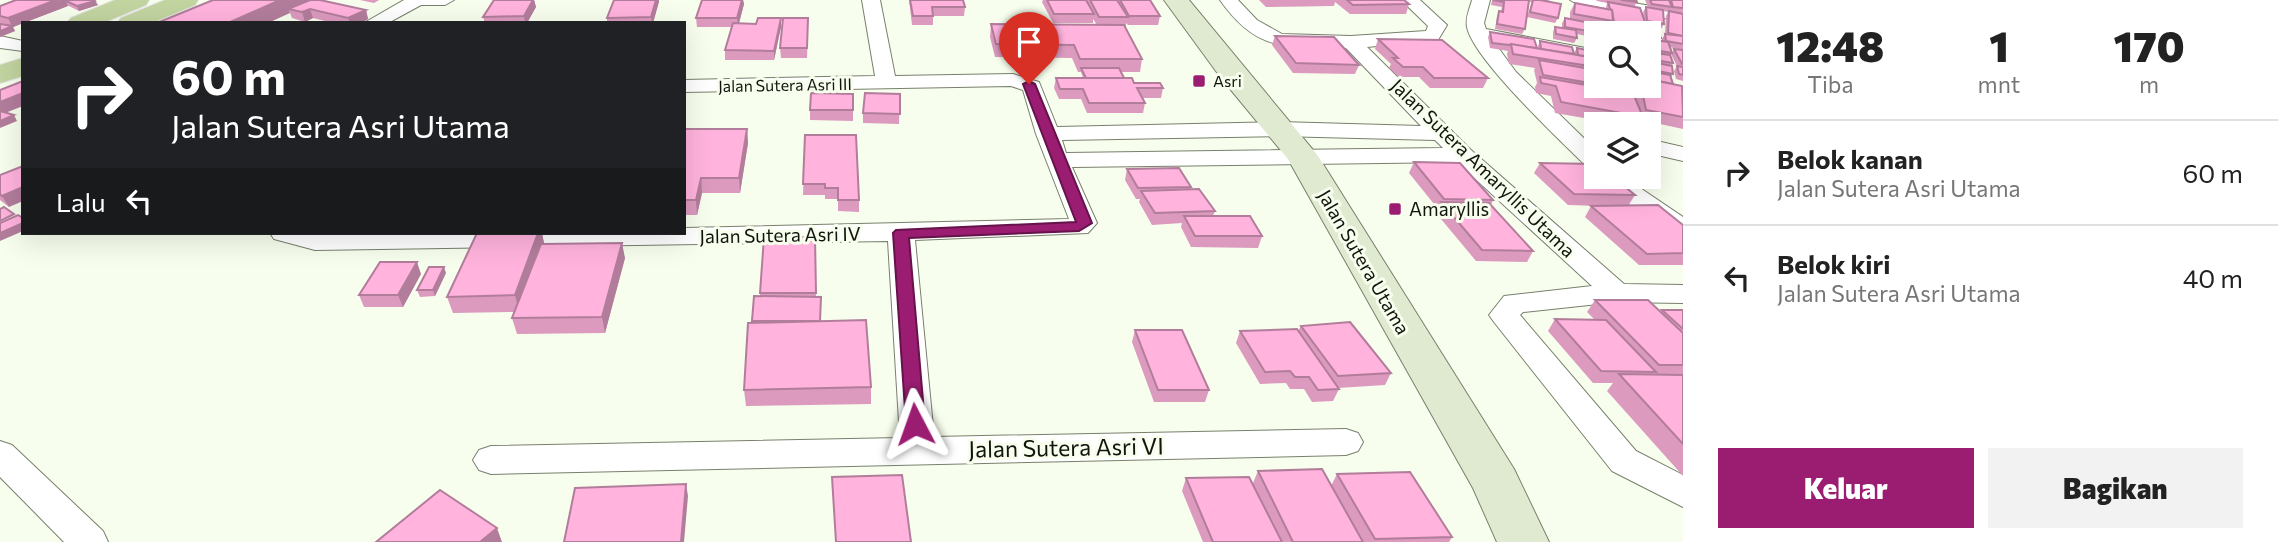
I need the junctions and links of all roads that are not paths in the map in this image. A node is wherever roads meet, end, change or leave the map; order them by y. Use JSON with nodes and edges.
{"nodes":[{"id":1,"x":137,"y":0,"type":"edge"},
{"id":2,"x":186,"y":0,"type":"edge"},
{"id":3,"x":417,"y":0,"type":"edge"},
{"id":4,"x":445,"y":0,"type":"edge"},
{"id":5,"x":871,"y":0,"type":"edge"},
{"id":6,"x":1176,"y":0,"type":"edge"},
{"id":7,"x":1228,"y":0,"type":"edge"},
{"id":8,"x":1410,"y":0,"type":"edge"},
{"id":9,"x":1481,"y":0,"type":"edge"},
{"id":10,"x":1579,"y":0,"type":"edge"},
{"id":11,"x":1683,"y":16,"type":"edge"},
{"id":12,"x":85,"y":21,"type":"edge"},
{"id":13,"x":135,"y":21,"type":"edge"},
{"id":14,"x":377,"y":21,"type":"edge"},
{"id":15,"x":1478,"y":33,"type":"junction"},
{"id":16,"x":1351,"y":42,"type":"junction"},
{"id":17,"x":13,"y":51,"type":"edge"},
{"id":18,"x":1584,"y":54,"type":"edge"},
{"id":19,"x":0,"y":75,"type":"edge"},
{"id":20,"x":886,"y":83,"type":"junction"},
{"id":21,"x":686,"y":86,"type":"edge"},
{"id":22,"x":1561,"y":126,"type":"junction"},
{"id":23,"x":1584,"y":131,"type":"edge"},
{"id":24,"x":1443,"y":132,"type":"junction"},
{"id":25,"x":1047,"y":134,"type":"junction"},
{"id":26,"x":1290,"y":143,"type":"junction"},
{"id":27,"x":1661,"y":149,"type":"edge"},
{"id":28,"x":1584,"y":150,"type":"edge"},
{"id":29,"x":1683,"y":154,"type":"edge"},
{"id":30,"x":1463,"y":155,"type":"junction"},
{"id":31,"x":1057,"y":160,"type":"junction"},
{"id":32,"x":1623,"y":189,"type":"edge"},
{"id":33,"x":1683,"y":228,"type":"edge"},
{"id":34,"x":901,"y":233,"type":"junction"},
{"id":35,"x":290,"y":235,"type":"edge"},
{"id":36,"x":1616,"y":293,"type":"junction"},
{"id":37,"x":1683,"y":294,"type":"edge"},
{"id":38,"x":1346,"y":442,"type":"dead end"},
{"id":39,"x":918,"y":451,"type":"junction"},
{"id":40,"x":0,"y":455,"type":"edge"},
{"id":41,"x":491,"y":460,"type":"dead end"},
{"id":42,"x":1683,"y":492,"type":"edge"},
{"id":43,"x":89,"y":542,"type":"edge"},
{"id":44,"x":1523,"y":542,"type":"edge"}],
"edges":[{"from":1,"to":12,"type":"main road"},
{"from":2,"to":13,"type":"main road"},
{"from":3,"to":4,"type":"street"},
{"from":3,"to":14,"type":"street"},
{"from":5,"to":20,"type":"street"},
{"from":6,"to":26,"type":"street","name":"Jalan Sutera Utama"},
{"from":7,"to":16,"type":"street"},
{"from":8,"to":16,"type":"street"},
{"from":9,"to":15,"type":"street"},
{"from":10,"to":11,"type":"street"},
{"from":15,"to":18,"type":"street"},
{"from":15,"to":22,"type":"street"},
{"from":16,"to":24,"type":"street","name":"Jalan Sutera Amaryllis Utama"},
{"from":17,"to":19,"type":"main road"},
{"from":20,"to":21,"type":"street","name":"Jalan Sutera Asri III"},
{"from":20,"to":25,"type":"street","name":"Jalan Sutera Asri III"},
{"from":22,"to":23,"type":"street"},
{"from":22,"to":28,"type":"street"},
{"from":24,"to":26,"type":"street"},
{"from":24,"to":30,"type":"street","name":"Jalan Sutera Amaryllis Utama"},
{"from":25,"to":26,"type":"street"},
{"from":25,"to":31,"type":"street","name":"Jalan Sutera Asri III"},
{"from":26,"to":30,"type":"street"},
{"from":26,"to":31,"type":"street"},
{"from":26,"to":44,"type":"street","name":"Jalan Sutera Utama"},
{"from":27,"to":29,"type":"street"},
{"from":30,"to":36,"type":"street","name":"Jalan Sutera Amaryllis Utama"},
{"from":31,"to":34,"type":"street","name":"Jalan Sutera Asri IV"},
{"from":32,"to":33,"type":"street"},
{"from":34,"to":35,"type":"street","name":"Jalan Sutera Asri IV"},
{"from":34,"to":39,"type":"street"},
{"from":36,"to":37,"type":"street"},
{"from":36,"to":42,"type":"street"},
{"from":38,"to":39,"type":"street","name":"Jalan Sutera Asri VI"},
{"from":39,"to":41,"type":"street","name":"Jalan Sutera Asri VI"},
{"from":40,"to":43,"type":"street"}]}
